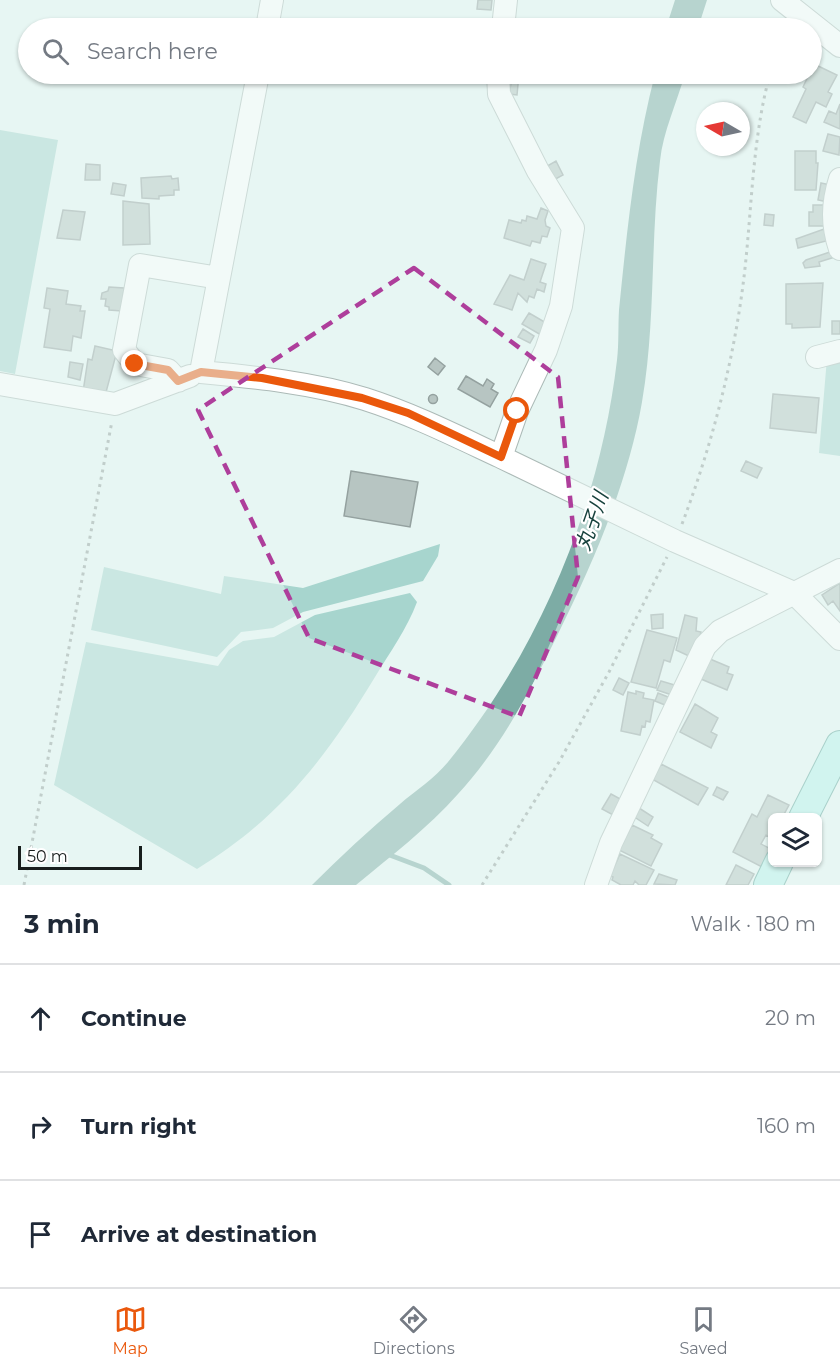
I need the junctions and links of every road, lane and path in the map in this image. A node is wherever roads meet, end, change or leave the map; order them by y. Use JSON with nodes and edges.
{"nodes":[{"id":1,"x":272,"y":0,"type":"edge"},
{"id":2,"x":506,"y":0,"type":"edge"},
{"id":3,"x":784,"y":2,"type":"edge"},
{"id":4,"x":269,"y":18,"type":"edge"},
{"id":5,"x":504,"y":18,"type":"edge"},
{"id":6,"x":804,"y":18,"type":"edge"},
{"id":7,"x":822,"y":32,"type":"edge"},
{"id":8,"x":840,"y":46,"type":"edge"},
{"id":9,"x":256,"y":84,"type":"edge"},
{"id":10,"x":498,"y":84,"type":"edge"},
{"id":11,"x":768,"y":84,"type":"edge"},
{"id":12,"x":840,"y":179,"type":"edge"},
{"id":13,"x":840,"y":249,"type":"edge"},
{"id":14,"x":219,"y":278,"type":"junction"},
{"id":15,"x":840,"y":351,"type":"edge"},
{"id":16,"x":817,"y":357,"type":"dead end"},
{"id":17,"x":201,"y":372,"type":"junction"},
{"id":18,"x":178,"y":381,"type":"junction"},
{"id":19,"x":0,"y":384,"type":"edge"},
{"id":20,"x":115,"y":404,"type":"junction"},
{"id":21,"x":501,"y":457,"type":"junction"},
{"id":22,"x":670,"y":539,"type":"junction"},
{"id":23,"x":840,"y":570,"type":"edge"},
{"id":24,"x":794,"y":593,"type":"junction"},
{"id":25,"x":840,"y":639,"type":"edge"},
{"id":26,"x":840,"y":745,"type":"edge"},
{"id":27,"x":806,"y":813,"type":"edge"},
{"id":28,"x":777,"y":867,"type":"edge"},
{"id":29,"x":24,"y":885,"type":"edge"},
{"id":30,"x":482,"y":885,"type":"edge"},
{"id":31,"x":596,"y":885,"type":"edge"},
{"id":32,"x":768,"y":885,"type":"edge"}],
"edges":[{"from":1,"to":4,"type":"street"},
{"from":2,"to":5,"type":"street"},
{"from":3,"to":6,"type":"street"},
{"from":7,"to":8,"type":"street"},
{"from":9,"to":14,"type":"street"},
{"from":10,"to":21,"type":"street"},
{"from":11,"to":22,"type":"path"},
{"from":12,"to":13,"type":"street"},
{"from":14,"to":17,"type":"street"},
{"from":14,"to":18,"type":"street"},
{"from":15,"to":16,"type":"street"},
{"from":17,"to":18,"type":"street"},
{"from":17,"to":21,"type":"street"},
{"from":18,"to":20,"type":"street"},
{"from":19,"to":20,"type":"street"},
{"from":20,"to":29,"type":"path"},
{"from":21,"to":22,"type":"street"},
{"from":22,"to":24,"type":"street"},
{"from":22,"to":30,"type":"path"},
{"from":23,"to":24,"type":"street"},
{"from":24,"to":25,"type":"street"},
{"from":24,"to":31,"type":"street"},
{"from":26,"to":27,"type":"main road"},
{"from":28,"to":32,"type":"main road"}]}
